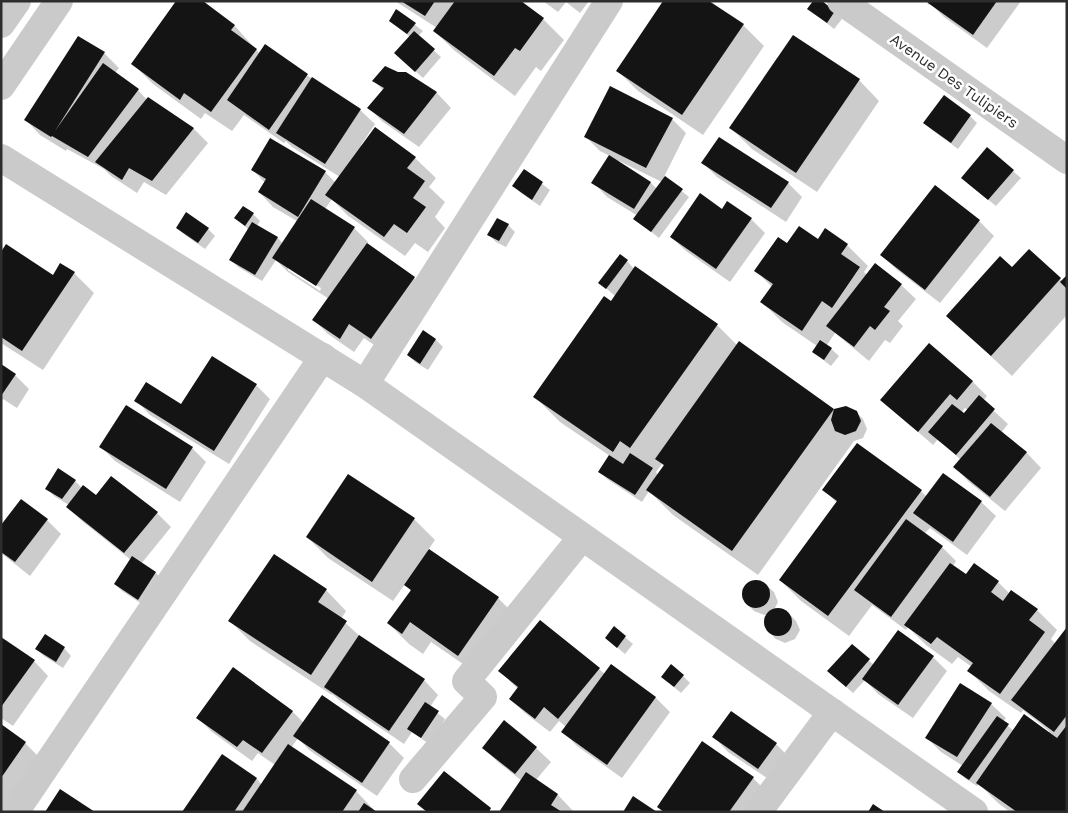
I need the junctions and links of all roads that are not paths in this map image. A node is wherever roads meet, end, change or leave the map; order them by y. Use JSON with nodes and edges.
{"nodes":[{"id":1,"x":17,"y":1,"type":"edge"},
{"id":2,"x":58,"y":1,"type":"edge"},
{"id":3,"x":609,"y":1,"type":"edge"},
{"id":4,"x":841,"y":1,"type":"edge"},
{"id":5,"x":1,"y":24,"type":"edge"},
{"id":6,"x":1,"y":86,"type":"edge"},
{"id":7,"x":1,"y":158,"type":"edge"},
{"id":8,"x":1067,"y":160,"type":"edge"},
{"id":9,"x":323,"y":357,"type":"junction"},
{"id":10,"x":365,"y":384,"type":"junction"},
{"id":11,"x":582,"y":537,"type":"junction"},
{"id":12,"x":832,"y":712,"type":"junction"},
{"id":13,"x":413,"y":779,"type":"dead end"},
{"id":14,"x":15,"y":812,"type":"edge"},
{"id":15,"x":758,"y":812,"type":"edge"},
{"id":16,"x":974,"y":812,"type":"edge"}],
"edges":[{"from":1,"to":5,"type":"street"},
{"from":2,"to":6,"type":"street"},
{"from":3,"to":10,"type":"street"},
{"from":4,"to":8,"type":"street","name":"Avenue Des Tulipiers"},
{"from":7,"to":9,"type":"street"},
{"from":9,"to":10,"type":"street"},
{"from":9,"to":14,"type":"street"},
{"from":10,"to":11,"type":"street"},
{"from":11,"to":12,"type":"street"},
{"from":11,"to":13,"type":"street"},
{"from":12,"to":15,"type":"street"},
{"from":12,"to":16,"type":"street"}]}
